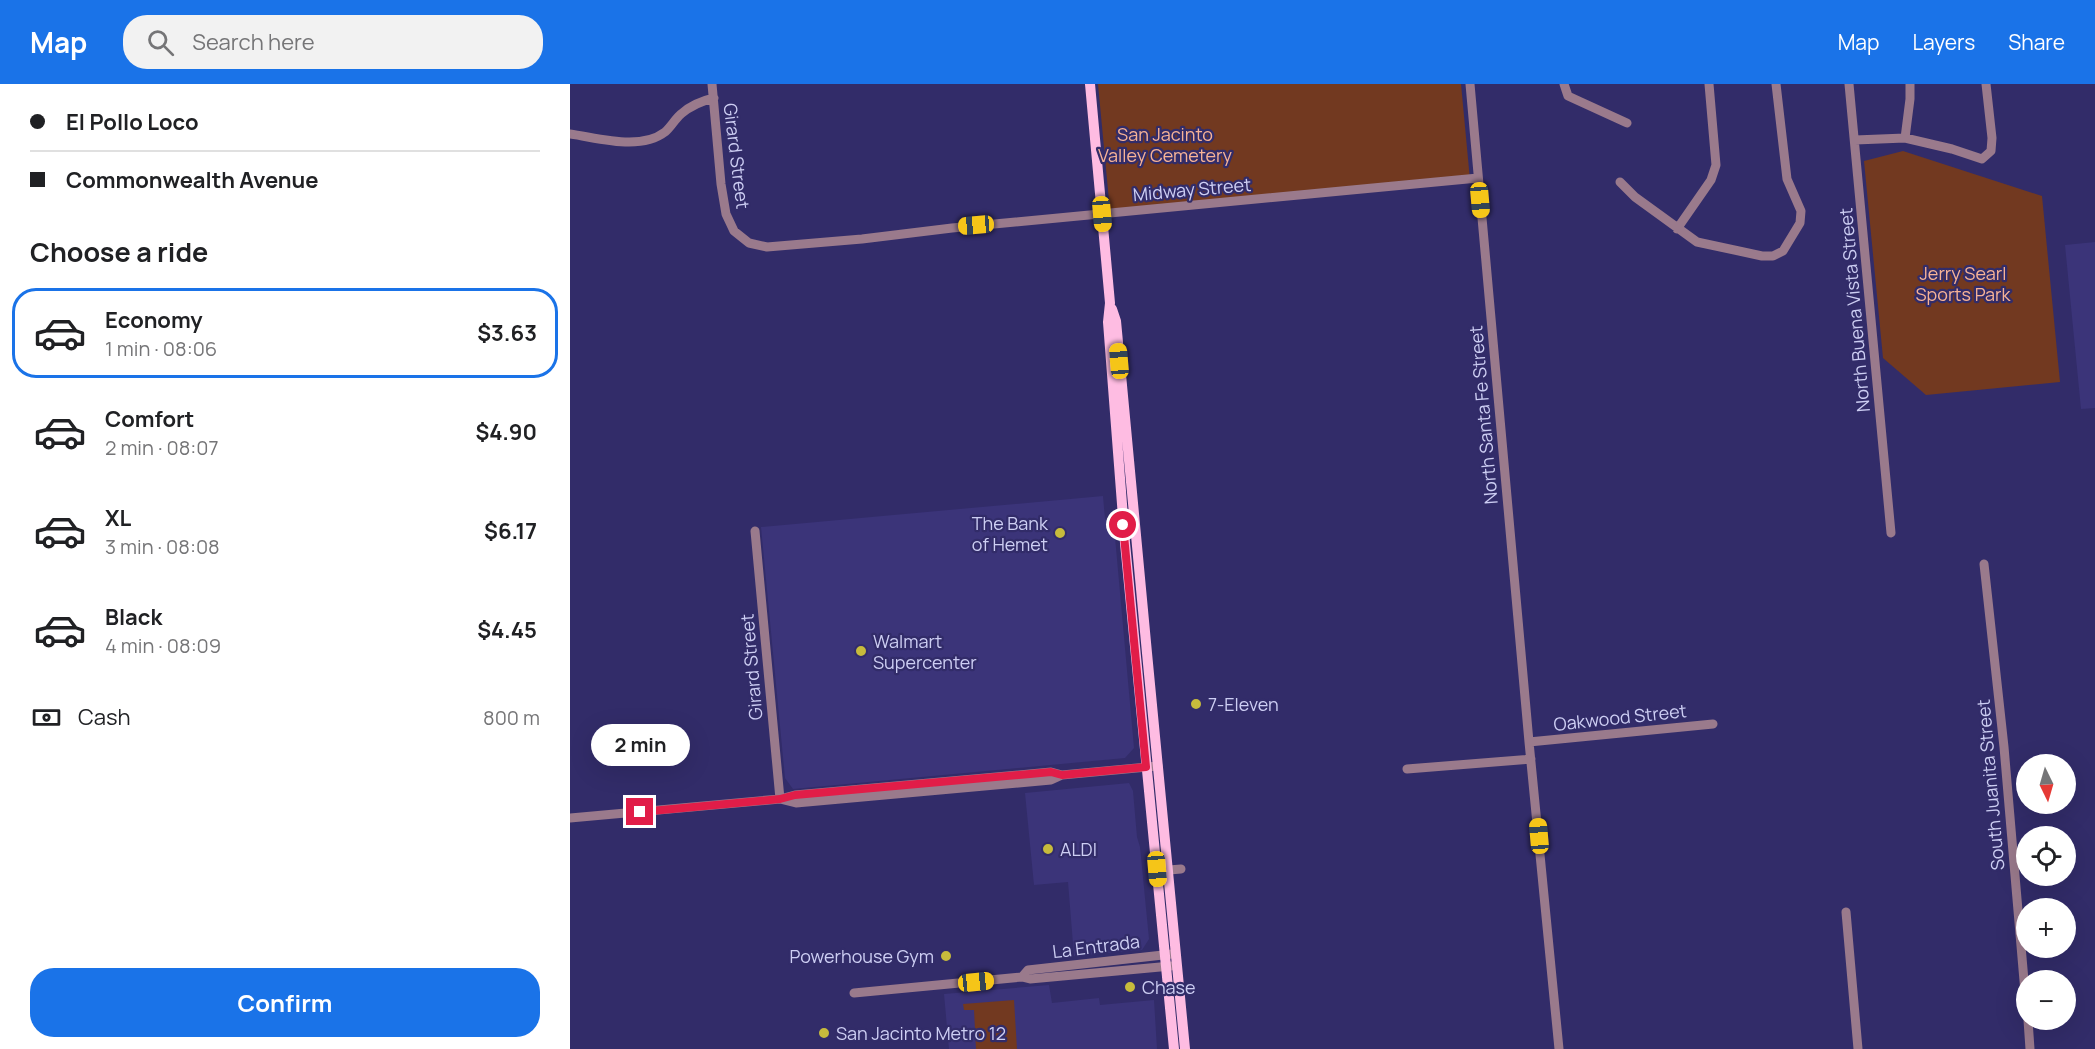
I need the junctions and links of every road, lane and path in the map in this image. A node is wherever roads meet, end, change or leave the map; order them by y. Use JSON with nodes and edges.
{"nodes":[{"id":1,"x":712,"y":84,"type":"edge"},
{"id":2,"x":1090,"y":84,"type":"edge"},
{"id":3,"x":1470,"y":84,"type":"edge"},
{"id":4,"x":1564,"y":84,"type":"edge"},
{"id":5,"x":1709,"y":84,"type":"edge"},
{"id":6,"x":1776,"y":84,"type":"edge"},
{"id":7,"x":1850,"y":84,"type":"edge"},
{"id":8,"x":1910,"y":84,"type":"edge"},
{"id":9,"x":1986,"y":84,"type":"edge"},
{"id":10,"x":714,"y":98,"type":"junction"},
{"id":11,"x":1627,"y":123,"type":"dead end"},
{"id":12,"x":570,"y":134,"type":"edge"},
{"id":13,"x":1905,"y":138,"type":"junction"},
{"id":14,"x":1855,"y":140,"type":"junction"},
{"id":15,"x":1478,"y":178,"type":"junction"},
{"id":16,"x":1620,"y":182,"type":"dead end"},
{"id":17,"x":1102,"y":214,"type":"junction"},
{"id":18,"x":1677,"y":229,"type":"junction"},
{"id":19,"x":734,"y":231,"type":"joint"},
{"id":20,"x":1110,"y":303,"type":"junction"},
{"id":21,"x":755,"y":531,"type":"dead end"},
{"id":22,"x":1891,"y":534,"type":"dead end"},
{"id":23,"x":1984,"y":564,"type":"dead end"},
{"id":24,"x":1132,"y":620,"type":"junction"},
{"id":25,"x":1149,"y":676,"type":"junction"},
{"id":26,"x":1713,"y":724,"type":"dead end"},
{"id":27,"x":1529,"y":742,"type":"junction"},
{"id":28,"x":1531,"y":759,"type":"junction"},
{"id":29,"x":1158,"y":766,"type":"junction"},
{"id":30,"x":1146,"y":767,"type":"junction"},
{"id":31,"x":1407,"y":769,"type":"dead end"},
{"id":32,"x":780,"y":799,"type":"junction"},
{"id":33,"x":570,"y":818,"type":"edge"},
{"id":34,"x":1181,"y":869,"type":"dead end"},
{"id":35,"x":1169,"y":870,"type":"junction"},
{"id":36,"x":1846,"y":912,"type":"dead end"},
{"id":37,"x":1176,"y":953,"type":"junction"},
{"id":38,"x":1164,"y":954,"type":"junction"},
{"id":39,"x":1177,"y":965,"type":"junction"},
{"id":40,"x":1165,"y":966,"type":"junction"},
{"id":41,"x":2023,"y":970,"type":"edge"},
{"id":42,"x":1022,"y":977,"type":"junction"},
{"id":43,"x":854,"y":993,"type":"dead end"},
{"id":44,"x":2029,"y":1030,"type":"edge"},
{"id":45,"x":1174,"y":1049,"type":"edge"},
{"id":46,"x":1185,"y":1049,"type":"edge"},
{"id":47,"x":1559,"y":1049,"type":"edge"},
{"id":48,"x":1858,"y":1049,"type":"edge"},
{"id":49,"x":2030,"y":1049,"type":"edge"}],
"edges":[{"from":1,"to":10,"type":"street","name":"Girard Street"},
{"from":2,"to":17,"type":"main road"},
{"from":3,"to":15,"type":"street","name":"North Santa Fe Street"},
{"from":4,"to":11,"type":"street"},
{"from":5,"to":18,"type":"street"},
{"from":6,"to":18,"type":"street"},
{"from":7,"to":14,"type":"street","name":"North Buena Vista Street"},
{"from":8,"to":13,"type":"street"},
{"from":9,"to":13,"type":"street"},
{"from":10,"to":12,"type":"street"},
{"from":10,"to":19,"type":"street","name":"Girard Street"},
{"from":13,"to":14,"type":"street"},
{"from":14,"to":22,"type":"street","name":"North Buena Vista Street"},
{"from":15,"to":17,"type":"street","name":"Midway Street"},
{"from":15,"to":27,"type":"street","name":"North Santa Fe Street"},
{"from":16,"to":18,"type":"street"},
{"from":17,"to":19,"type":"street","name":"Midway Street"},
{"from":17,"to":20,"type":"main road"},
{"from":20,"to":24,"type":"main road"},
{"from":20,"to":25,"type":"main road"},
{"from":21,"to":32,"type":"street","name":"Girard Street"},
{"from":23,"to":41,"type":"street","name":"South Juanita Street"},
{"from":24,"to":25,"type":"main road"},
{"from":24,"to":30,"type":"main road"},
{"from":25,"to":29,"type":"main road"},
{"from":26,"to":27,"type":"street","name":"Oakwood Street"},
{"from":27,"to":28,"type":"street","name":"North Santa Fe Street"},
{"from":28,"to":31,"type":"street"},
{"from":28,"to":47,"type":"street","name":"North Santa Fe Street"},
{"from":29,"to":30,"type":"street"},
{"from":29,"to":35,"type":"main road"},
{"from":30,"to":32,"type":"street"},
{"from":30,"to":38,"type":"main road"},
{"from":32,"to":33,"type":"street"},
{"from":34,"to":35,"type":"street"},
{"from":35,"to":37,"type":"main road"},
{"from":36,"to":48,"type":"street"},
{"from":37,"to":38,"type":"street","name":"La Entrada"},
{"from":37,"to":39,"type":"main road"},
{"from":38,"to":40,"type":"main road"},
{"from":38,"to":42,"type":"street","name":"La Entrada"},
{"from":39,"to":40,"type":"street","name":"La Entrada"},
{"from":39,"to":46,"type":"main road"},
{"from":40,"to":42,"type":"street","name":"La Entrada"},
{"from":40,"to":45,"type":"main road"},
{"from":42,"to":43,"type":"street","name":"La Entrada"},
{"from":44,"to":49,"type":"street"}]}
